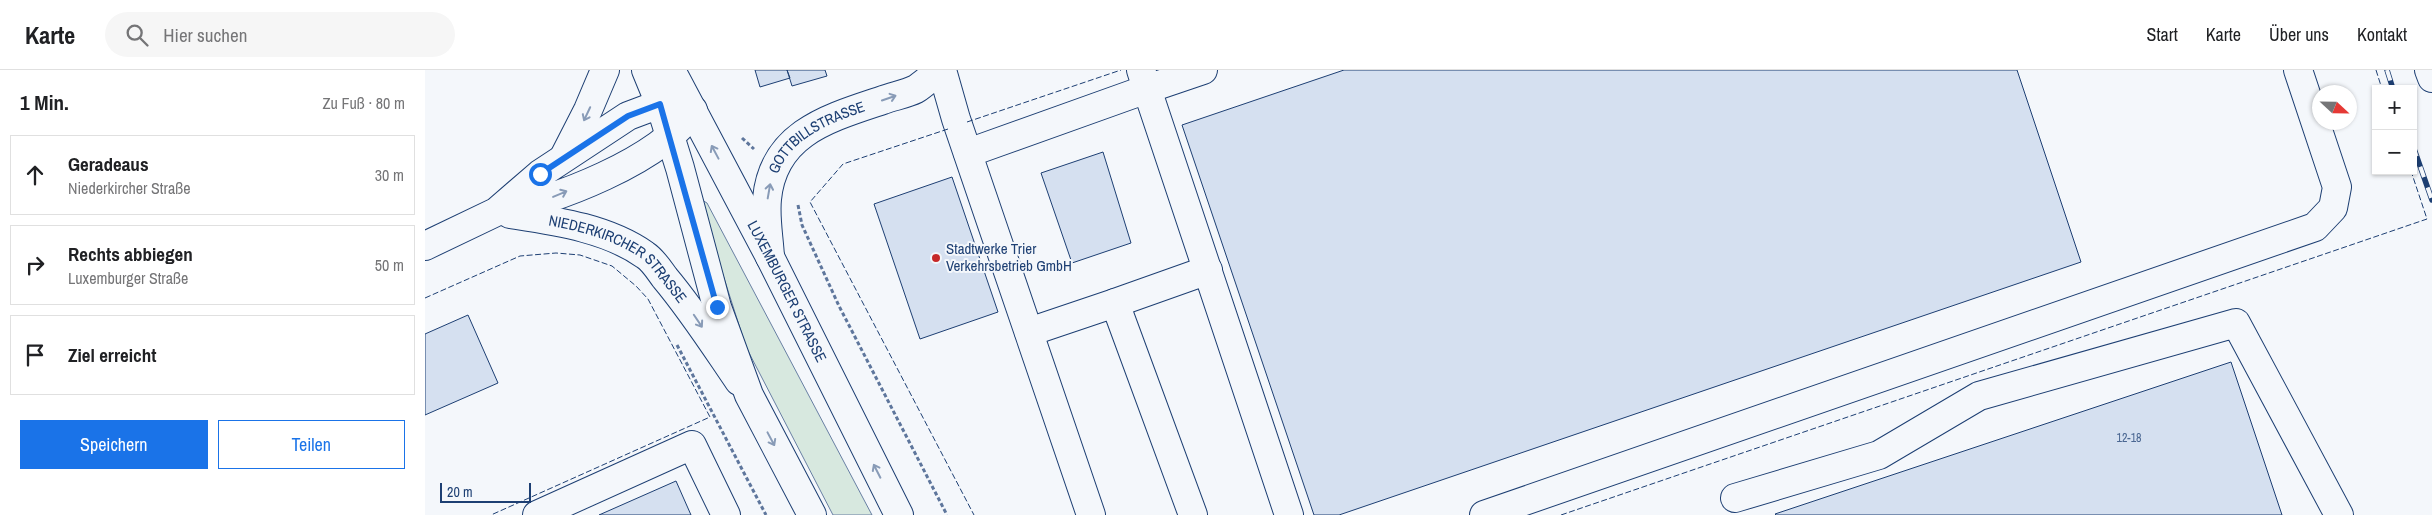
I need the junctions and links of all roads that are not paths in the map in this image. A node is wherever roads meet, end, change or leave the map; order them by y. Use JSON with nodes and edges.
{"nodes":[{"id":1,"x":605,"y":70,"type":"edge"},
{"id":2,"x":646,"y":70,"type":"edge"},
{"id":3,"x":671,"y":70,"type":"edge"},
{"id":4,"x":941,"y":70,"type":"edge"},
{"id":5,"x":1203,"y":70,"type":"edge"},
{"id":6,"x":2299,"y":70,"type":"edge"},
{"id":7,"x":2429,"y":70,"type":"edge"},
{"id":8,"x":2432,"y":78,"type":"edge"},
{"id":9,"x":1144,"y":80,"type":"edge"},
{"id":10,"x":660,"y":104,"type":"junction"},
{"id":11,"x":693,"y":110,"type":"junction"},
{"id":12,"x":670,"y":137,"type":"junction"},
{"id":13,"x":968,"y":152,"type":"junction"},
{"id":14,"x":565,"y":156,"type":"junction"},
{"id":15,"x":496,"y":212,"type":"junction"},
{"id":16,"x":425,"y":246,"type":"edge"},
{"id":17,"x":770,"y":257,"type":"junction"},
{"id":18,"x":1208,"y":270,"type":"junction"},
{"id":19,"x":1115,"y":303,"type":"junction"},
{"id":20,"x":1029,"y":332,"type":"junction"},
{"id":21,"x":749,"y":395,"type":"junction"},
{"id":22,"x":1735,"y":498,"type":"dead end"},
{"id":23,"x":537,"y":515,"type":"edge"},
{"id":24,"x":726,"y":515,"type":"edge"},
{"id":25,"x":811,"y":515,"type":"edge"},
{"id":26,"x":899,"y":515,"type":"edge"},
{"id":27,"x":1091,"y":515,"type":"edge"},
{"id":28,"x":1193,"y":515,"type":"edge"},
{"id":29,"x":1289,"y":515,"type":"edge"},
{"id":30,"x":1484,"y":515,"type":"edge"},
{"id":31,"x":2339,"y":515,"type":"edge"}],
"edges":[{"from":1,"to":14,"type":"street","name":"NIEDERKIRCHER STRASSE","one_way":true},
{"from":2,"to":10,"type":"street"},
{"from":3,"to":11,"type":"street","name":"LUXEMBURGER STRASSE"},
{"from":4,"to":13,"type":"street"},
{"from":17,"to":4,"type":"street","name":"GOTTBILLSTRASSE","one_way":true},
{"from":5,"to":9,"type":"street"},
{"from":6,"to":30,"type":"street"},
{"from":7,"to":8,"type":"street"},
{"from":9,"to":13,"type":"street"},
{"from":9,"to":18,"type":"street"},
{"from":10,"to":11,"type":"street","name":"NIEDERKIRCHER STRASSE"},
{"from":10,"to":12,"type":"street"},
{"from":10,"to":14,"type":"street","name":"NIEDERKIRCHER STRASSE"},
{"from":11,"to":12,"type":"street","name":"NIEDERKIRCHER STRASSE"},
{"from":17,"to":11,"type":"street","name":"LUXEMBURGER STRASSE","one_way":true},
{"from":15,"to":12,"type":"street","name":"NIEDERKIRCHER STRASSE","one_way":true},
{"from":12,"to":21,"type":"street"},
{"from":13,"to":20,"type":"street"},
{"from":14,"to":15,"type":"street","name":"NIEDERKIRCHER STRASSE"},
{"from":15,"to":16,"type":"street","name":"NIEDERKIRCHER STRASSE"},
{"from":15,"to":21,"type":"street","name":"NIEDERKIRCHER STRASSE","one_way":true},
{"from":26,"to":17,"type":"street","name":"LUXEMBURGER STRASSE","one_way":true},
{"from":18,"to":19,"type":"street"},
{"from":18,"to":29,"type":"street"},
{"from":19,"to":20,"type":"street"},
{"from":19,"to":28,"type":"street"},
{"from":20,"to":27,"type":"street"},
{"from":21,"to":25,"type":"street","one_way":true},
{"from":22,"to":31,"type":"street"},
{"from":23,"to":24,"type":"street"}]}
